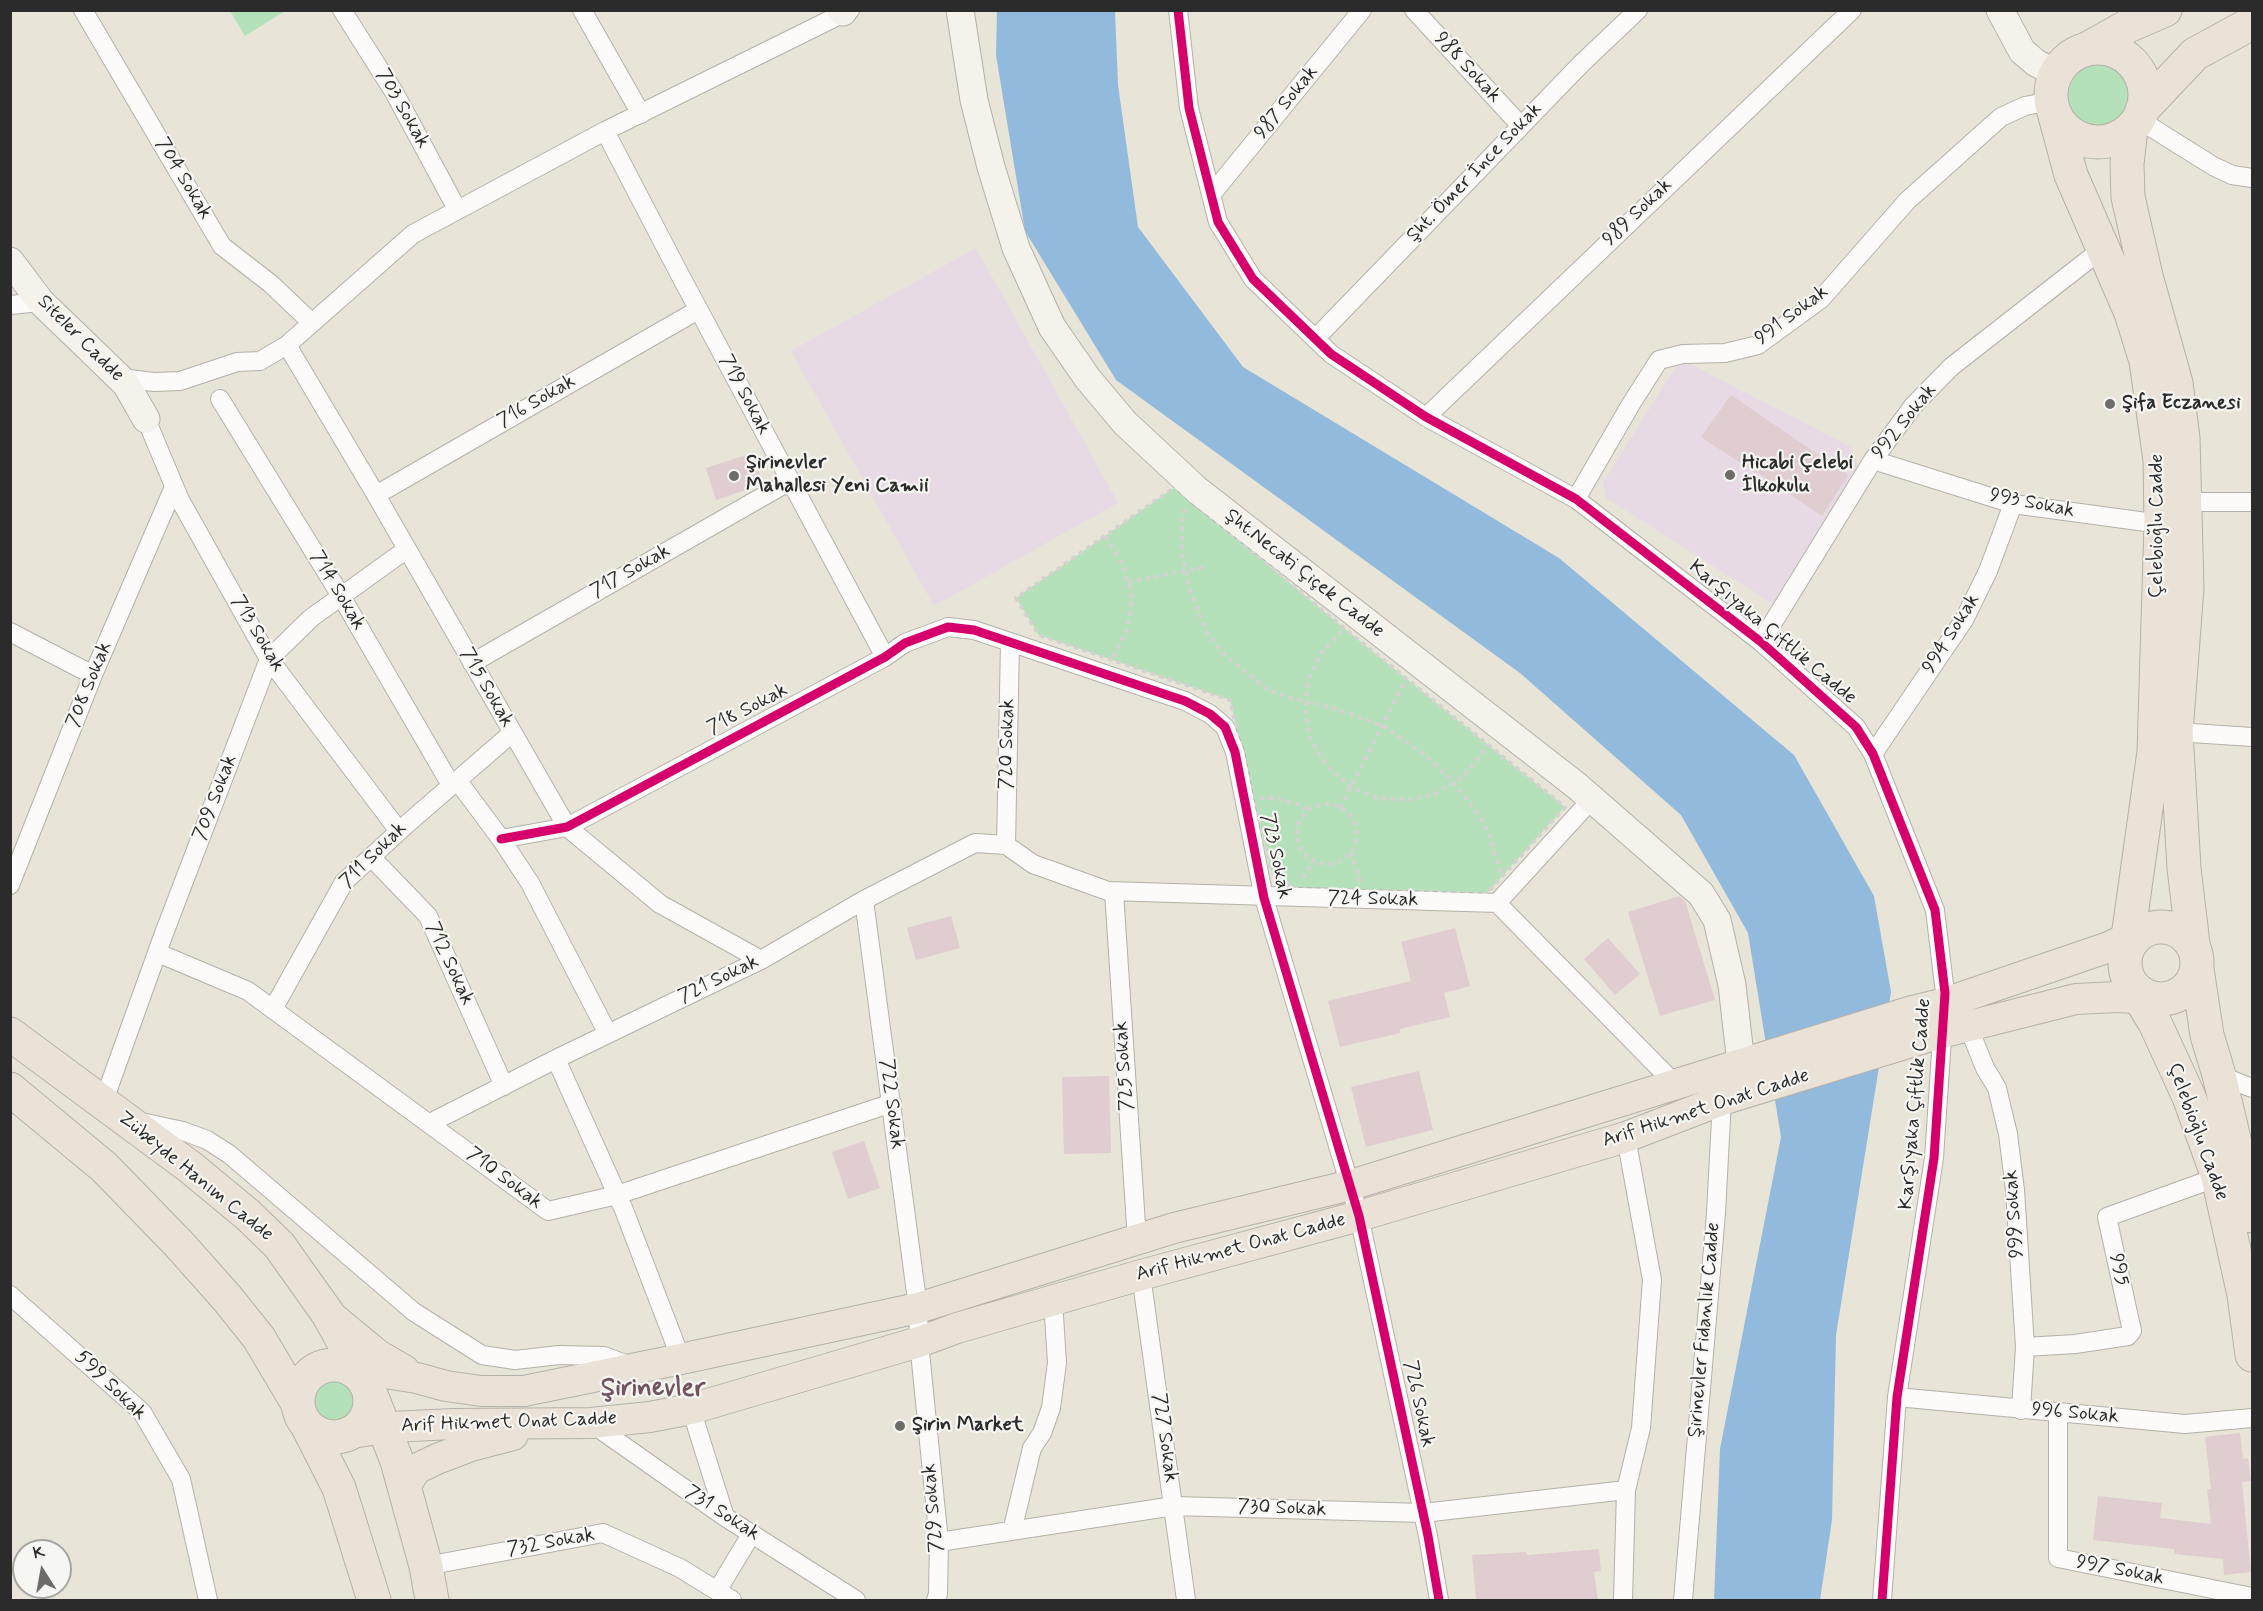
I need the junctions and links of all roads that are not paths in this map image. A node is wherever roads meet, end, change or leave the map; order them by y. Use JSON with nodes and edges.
{"nodes":[{"id":1,"x":83,"y":10,"type":"edge"},
{"id":2,"x":342,"y":10,"type":"edge"},
{"id":3,"x":582,"y":10,"type":"edge"},
{"id":4,"x":960,"y":10,"type":"edge"},
{"id":5,"x":1178,"y":10,"type":"edge"},
{"id":6,"x":1362,"y":10,"type":"edge"},
{"id":7,"x":1414,"y":10,"type":"edge"},
{"id":8,"x":1638,"y":10,"type":"edge"},
{"id":9,"x":1852,"y":10,"type":"edge"},
{"id":10,"x":2000,"y":10,"type":"edge"},
{"id":11,"x":2165,"y":10,"type":"edge"},
{"id":12,"x":845,"y":11,"type":"edge"},
{"id":13,"x":2125,"y":18,"type":"edge"},
{"id":14,"x":2253,"y":22,"type":"edge"},
{"id":15,"x":2087,"y":49,"type":"junction"},
{"id":16,"x":2054,"y":97,"type":"junction"},
{"id":17,"x":641,"y":114,"type":"junction"},
{"id":18,"x":2137,"y":119,"type":"junction"},
{"id":19,"x":1521,"y":126,"type":"junction"},
{"id":20,"x":605,"y":131,"type":"junction"},
{"id":21,"x":2253,"y":178,"type":"edge"},
{"id":22,"x":1211,"y":195,"type":"junction"},
{"id":23,"x":458,"y":209,"type":"junction"},
{"id":24,"x":2102,"y":249,"type":"junction"},
{"id":25,"x":10,"y":261,"type":"edge"},
{"id":26,"x":41,"y":302,"type":"junction"},
{"id":27,"x":10,"y":305,"type":"edge"},
{"id":28,"x":699,"y":310,"type":"junction"},
{"id":29,"x":312,"y":323,"type":"junction"},
{"id":30,"x":1315,"y":339,"type":"junction"},
{"id":31,"x":287,"y":345,"type":"junction"},
{"id":32,"x":120,"y":378,"type":"junction"},
{"id":33,"x":220,"y":399,"type":"dead end"},
{"id":34,"x":1426,"y":417,"type":"junction"},
{"id":35,"x":146,"y":419,"type":"joint"},
{"id":36,"x":1873,"y":460,"type":"junction"},
{"id":37,"x":790,"y":481,"type":"junction"},
{"id":38,"x":174,"y":487,"type":"junction"},
{"id":39,"x":376,"y":495,"type":"junction"},
{"id":40,"x":1576,"y":499,"type":"junction"},
{"id":41,"x":2184,"y":502,"type":"junction"},
{"id":42,"x":2253,"y":502,"type":"edge"},
{"id":43,"x":2013,"y":504,"type":"junction"},
{"id":44,"x":2160,"y":524,"type":"junction"},
{"id":45,"x":407,"y":549,"type":"junction"},
{"id":46,"x":341,"y":596,"type":"junction"},
{"id":47,"x":10,"y":632,"type":"edge"},
{"id":48,"x":1761,"y":642,"type":"junction"},
{"id":49,"x":1010,"y":643,"type":"junction"},
{"id":50,"x":885,"y":657,"type":"junction"},
{"id":51,"x":269,"y":659,"type":"junction"},
{"id":52,"x":472,"y":663,"type":"junction"},
{"id":53,"x":93,"y":675,"type":"junction"},
{"id":54,"x":2176,"y":732,"type":"junction"},
{"id":55,"x":512,"y":733,"type":"junction"},
{"id":56,"x":2253,"y":737,"type":"edge"},
{"id":57,"x":1873,"y":754,"type":"junction"},
{"id":58,"x":454,"y":783,"type":"junction"},
{"id":59,"x":1592,"y":799,"type":"junction"},
{"id":60,"x":567,"y":827,"type":"junction"},
{"id":61,"x":399,"y":831,"type":"junction"},
{"id":62,"x":501,"y":838,"type":"junction"},
{"id":63,"x":1006,"y":845,"type":"junction"},
{"id":64,"x":371,"y":857,"type":"junction"},
{"id":65,"x":10,"y":885,"type":"edge"},
{"id":66,"x":1114,"y":892,"type":"junction"},
{"id":67,"x":1264,"y":898,"type":"junction"},
{"id":68,"x":864,"y":900,"type":"junction"},
{"id":69,"x":1497,"y":903,"type":"junction"},
{"id":70,"x":2132,"y":940,"type":"junction"},
{"id":71,"x":158,"y":953,"type":"junction"},
{"id":72,"x":2195,"y":957,"type":"junction"},
{"id":73,"x":761,"y":960,"type":"junction"},
{"id":74,"x":2143,"y":995,"type":"junction"},
{"id":75,"x":1945,"y":1003,"type":"junction"},
{"id":76,"x":273,"y":1009,"type":"junction"},
{"id":77,"x":1942,"y":1033,"type":"junction"},
{"id":78,"x":10,"y":1034,"type":"edge"},
{"id":79,"x":608,"y":1034,"type":"junction"},
{"id":80,"x":556,"y":1059,"type":"junction"},
{"id":81,"x":1750,"y":1061,"type":"junction"},
{"id":82,"x":2219,"y":1075,"type":"junction"},
{"id":83,"x":1676,"y":1085,"type":"junction"},
{"id":84,"x":504,"y":1086,"type":"junction"},
{"id":85,"x":2253,"y":1088,"type":"edge"},
{"id":86,"x":10,"y":1089,"type":"edge"},
{"id":87,"x":1722,"y":1100,"type":"junction"},
{"id":88,"x":892,"y":1103,"type":"junction"},
{"id":89,"x":113,"y":1110,"type":"junction"},
{"id":90,"x":430,"y":1123,"type":"junction"},
{"id":91,"x":1626,"y":1137,"type":"junction"},
{"id":92,"x":2218,"y":1177,"type":"junction"},
{"id":93,"x":1351,"y":1185,"type":"junction"},
{"id":94,"x":617,"y":1195,"type":"junction"},
{"id":95,"x":2253,"y":1215,"type":"edge"},
{"id":96,"x":1359,"y":1216,"type":"junction"},
{"id":97,"x":1137,"y":1240,"type":"junction"},
{"id":98,"x":1141,"y":1275,"type":"junction"},
{"id":99,"x":10,"y":1295,"type":"edge"},
{"id":100,"x":1053,"y":1300,"type":"junction"},
{"id":101,"x":918,"y":1308,"type":"junction"},
{"id":102,"x":326,"y":1312,"type":"junction"},
{"id":103,"x":919,"y":1342,"type":"junction"},
{"id":104,"x":2025,"y":1347,"type":"junction"},
{"id":105,"x":2253,"y":1355,"type":"edge"},
{"id":106,"x":681,"y":1359,"type":"junction"},
{"id":107,"x":638,"y":1368,"type":"junction"},
{"id":108,"x":360,"y":1377,"type":"junction"},
{"id":109,"x":417,"y":1378,"type":"junction"},
{"id":110,"x":1897,"y":1397,"type":"junction"},
{"id":111,"x":691,"y":1409,"type":"junction"},
{"id":112,"x":2021,"y":1410,"type":"junction"},
{"id":113,"x":2058,"y":1412,"type":"junction"},
{"id":114,"x":303,"y":1415,"type":"junction"},
{"id":115,"x":2253,"y":1418,"type":"edge"},
{"id":116,"x":591,"y":1423,"type":"junction"},
{"id":117,"x":552,"y":1425,"type":"junction"},
{"id":118,"x":384,"y":1428,"type":"junction"},
{"id":119,"x":351,"y":1433,"type":"junction"},
{"id":120,"x":404,"y":1488,"type":"junction"},
{"id":121,"x":1626,"y":1490,"type":"junction"},
{"id":122,"x":1174,"y":1506,"type":"junction"},
{"id":123,"x":1423,"y":1513,"type":"junction"},
{"id":124,"x":725,"y":1516,"type":"junction"},
{"id":125,"x":1012,"y":1531,"type":"junction"},
{"id":126,"x":752,"y":1533,"type":"junction"},
{"id":127,"x":939,"y":1542,"type":"junction"},
{"id":128,"x":426,"y":1566,"type":"junction"},
{"id":129,"x":2253,"y":1597,"type":"edge"},
{"id":130,"x":726,"y":1598,"type":"edge"},
{"id":131,"x":208,"y":1600,"type":"edge"},
{"id":132,"x":374,"y":1600,"type":"edge"},
{"id":133,"x":432,"y":1600,"type":"edge"},
{"id":134,"x":856,"y":1600,"type":"edge"},
{"id":135,"x":936,"y":1600,"type":"edge"},
{"id":136,"x":1186,"y":1600,"type":"edge"},
{"id":137,"x":1439,"y":1600,"type":"edge"},
{"id":138,"x":1623,"y":1600,"type":"edge"},
{"id":139,"x":1683,"y":1600,"type":"edge"},
{"id":140,"x":1882,"y":1600,"type":"edge"}],
"edges":[{"from":1,"to":29,"type":"street","name":"704 Sokak"},
{"from":2,"to":23,"type":"street","name":"703 Sokak"},
{"from":3,"to":17,"type":"street"},
{"from":4,"to":59,"type":"street","name":"Şht.Necati Çiçek Cadde"},
{"from":5,"to":22,"type":"street","name":"Karşıyaka Çiftlik Cadde"},
{"from":6,"to":22,"type":"street","name":"987 Sokak"},
{"from":7,"to":19,"type":"street","name":"988 Sokak"},
{"from":8,"to":19,"type":"street","name":"Şht. Ömer İnce Sokak"},
{"from":9,"to":34,"type":"street","name":"989 Sokak"},
{"from":10,"to":16,"type":"street"},
{"from":11,"to":13,"type":"highway"},
{"from":12,"to":17,"type":"street"},
{"from":13,"to":15,"type":"highway"},
{"from":14,"to":18,"type":"highway"},
{"from":15,"to":16,"type":"highway"},
{"from":15,"to":18,"type":"highway"},
{"from":16,"to":18,"type":"highway"},
{"from":16,"to":24,"type":"highway","name":"Çelebioğlu Cadde"},
{"from":16,"to":40,"type":"street","name":"991 Sokak"},
{"from":17,"to":20,"type":"street"},
{"from":18,"to":21,"type":"street"},
{"from":18,"to":41,"type":"highway","name":"Çelebioğlu Cadde"},
{"from":19,"to":30,"type":"street","name":"Şht. Ömer İnce Sokak"},
{"from":20,"to":23,"type":"street"},
{"from":20,"to":28,"type":"street","name":"719 Sokak"},
{"from":22,"to":30,"type":"street","name":"Karşıyaka Çiftlik Cadde"},
{"from":23,"to":29,"type":"street"},
{"from":24,"to":36,"type":"street","name":"992 Sokak"},
{"from":24,"to":44,"type":"highway","name":"Çelebioğlu Cadde"},
{"from":25,"to":26,"type":"street","name":"Siteler Cadde"},
{"from":26,"to":27,"type":"street"},
{"from":26,"to":32,"type":"street","name":"Siteler Cadde"},
{"from":28,"to":37,"type":"street","name":"719 Sokak"},
{"from":28,"to":39,"type":"street","name":"716 Sokak"},
{"from":29,"to":31,"type":"street"},
{"from":30,"to":34,"type":"street","name":"Karşıyaka Çiftlik Cadde"},
{"from":31,"to":32,"type":"street"},
{"from":31,"to":39,"type":"street","name":"715 Sokak"},
{"from":32,"to":35,"type":"street","name":"Siteler Cadde"},
{"from":33,"to":46,"type":"street","name":"714 Sokak"},
{"from":34,"to":40,"type":"street","name":"Karşıyaka Çiftlik Cadde"},
{"from":35,"to":38,"type":"street","name":"713 Sokak"},
{"from":36,"to":43,"type":"street","name":"993 Sokak"},
{"from":36,"to":48,"type":"street","name":"992 Sokak"},
{"from":37,"to":50,"type":"street","name":"719 Sokak"},
{"from":37,"to":52,"type":"street","name":"717 Sokak"},
{"from":38,"to":51,"type":"street","name":"713 Sokak"},
{"from":38,"to":53,"type":"street","name":"708 Sokak"},
{"from":39,"to":45,"type":"street","name":"715 Sokak"},
{"from":40,"to":48,"type":"street","name":"Karşıyaka Çiftlik Cadde"},
{"from":41,"to":42,"type":"street"},
{"from":41,"to":54,"type":"highway","name":"Çelebioğlu Cadde"},
{"from":43,"to":44,"type":"street","name":"993 Sokak"},
{"from":43,"to":57,"type":"street","name":"994 Sokak"},
{"from":44,"to":70,"type":"highway","name":"Çelebioğlu Cadde"},
{"from":45,"to":46,"type":"street","name":"709 Sokak"},
{"from":45,"to":52,"type":"street","name":"715 Sokak"},
{"from":46,"to":51,"type":"street","name":"709 Sokak"},
{"from":46,"to":58,"type":"street","name":"714 Sokak"},
{"from":47,"to":53,"type":"street"},
{"from":48,"to":57,"type":"street","name":"Karşıyaka Çiftlik Cadde"},
{"from":49,"to":50,"type":"street","name":"718 Sokak"},
{"from":49,"to":63,"type":"street","name":"720 Sokak"},
{"from":49,"to":67,"type":"street","name":"723 Sokak"},
{"from":50,"to":60,"type":"street","name":"718 Sokak"},
{"from":51,"to":61,"type":"street","name":"713 Sokak"},
{"from":51,"to":71,"type":"street","name":"709 Sokak"},
{"from":52,"to":55,"type":"street","name":"715 Sokak"},
{"from":53,"to":65,"type":"street","name":"708 Sokak"},
{"from":54,"to":56,"type":"street"},
{"from":54,"to":72,"type":"highway","name":"Çelebioğlu Cadde"},
{"from":55,"to":58,"type":"street","name":"711 Sokak"},
{"from":55,"to":60,"type":"street","name":"715 Sokak"},
{"from":57,"to":75,"type":"street","name":"Karşıyaka Çiftlik Cadde"},
{"from":58,"to":61,"type":"street","name":"711 Sokak"},
{"from":58,"to":62,"type":"street","name":"714 Sokak"},
{"from":59,"to":69,"type":"street"},
{"from":59,"to":81,"type":"street","name":"Şht.Necati Çiçek Cadde"},
{"from":60,"to":62,"type":"street","name":"718 Sokak"},
{"from":60,"to":73,"type":"street","name":"715 Sokak"},
{"from":61,"to":64,"type":"street","name":"711 Sokak"},
{"from":62,"to":79,"type":"street","name":"714 Sokak"},
{"from":63,"to":66,"type":"street","name":"724 Sokak"},
{"from":63,"to":68,"type":"street","name":"721 Sokak"},
{"from":64,"to":76,"type":"street","name":"711 Sokak"},
{"from":64,"to":84,"type":"street","name":"712 Sokak"},
{"from":66,"to":67,"type":"street","name":"724 Sokak"},
{"from":66,"to":97,"type":"street","name":"725 Sokak"},
{"from":67,"to":69,"type":"street","name":"724 Sokak"},
{"from":67,"to":93,"type":"street","name":"723 Sokak"},
{"from":68,"to":73,"type":"street","name":"721 Sokak"},
{"from":68,"to":88,"type":"street","name":"722 Sokak"},
{"from":69,"to":83,"type":"street"},
{"from":70,"to":72,"type":"highway"},
{"from":70,"to":74,"type":"highway"},
{"from":70,"to":75,"type":"main road","name":"Arif Hikmet Onat Cadde"},
{"from":71,"to":76,"type":"street","name":"710 Sokak"},
{"from":71,"to":89,"type":"street","name":"709 Sokak"},
{"from":72,"to":74,"type":"highway"},
{"from":72,"to":82,"type":"highway","name":"Çelebioğlu Cadde"},
{"from":73,"to":79,"type":"street","name":"721 Sokak"},
{"from":74,"to":77,"type":"main road","name":"Arif Hikmet Onat Cadde"},
{"from":74,"to":92,"type":"highway","name":"Çelebioğlu Cadde"},
{"from":75,"to":77,"type":"street","name":"Karşıyaka Çiftlik Cadde"},
{"from":75,"to":81,"type":"main road","name":"Arif Hikmet Onat Cadde"},
{"from":76,"to":90,"type":"street","name":"710 Sokak"},
{"from":77,"to":87,"type":"main road","name":"Arif Hikmet Onat Cadde"},
{"from":77,"to":104,"type":"street","name":"999 Sokak"},
{"from":77,"to":110,"type":"street","name":"Karşıyaka Çiftlik Cadde"},
{"from":78,"to":89,"type":"highway","name":"Zübeyde Hanım Cadde"},
{"from":79,"to":80,"type":"street","name":"721 Sokak"},
{"from":80,"to":84,"type":"street","name":"721 Sokak"},
{"from":80,"to":94,"type":"street"},
{"from":81,"to":83,"type":"main road","name":"Arif Hikmet Onat Cadde"},
{"from":81,"to":87,"type":"street","name":"Şirinevler Fidanlık Cadde"},
{"from":82,"to":85,"type":"street"},
{"from":82,"to":95,"type":"highway","name":"Çelebioğlu Cadde"},
{"from":83,"to":93,"type":"main road","name":"Arif Hikmet Onat Cadde"},
{"from":84,"to":90,"type":"street","name":"721 Sokak"},
{"from":86,"to":114,"type":"highway"},
{"from":87,"to":91,"type":"main road","name":"Arif Hikmet Onat Cadde"},
{"from":87,"to":139,"type":"street","name":"Şirinevler Fidanlık Cadde"},
{"from":88,"to":94,"type":"street","name":"710 Sokak"},
{"from":88,"to":101,"type":"street","name":"722 Sokak"},
{"from":89,"to":102,"type":"highway","name":"Zübeyde Hanım Cadde"},
{"from":89,"to":107,"type":"street"},
{"from":90,"to":94,"type":"street","name":"710 Sokak"},
{"from":91,"to":96,"type":"main road","name":"Arif Hikmet Onat Cadde"},
{"from":91,"to":121,"type":"street"},
{"from":92,"to":104,"type":"street","name":"995"},
{"from":92,"to":105,"type":"highway","name":"Çelebioğlu Cadde"},
{"from":93,"to":96,"type":"street","name":"723 Sokak"},
{"from":93,"to":97,"type":"main road","name":"Arif Hikmet Onat Cadde"},
{"from":94,"to":106,"type":"street"},
{"from":96,"to":98,"type":"main road","name":"Arif Hikmet Onat Cadde"},
{"from":96,"to":123,"type":"street","name":"726 Sokak"},
{"from":97,"to":101,"type":"main road","name":"Arif Hikmet Onat Cadde"},
{"from":98,"to":100,"type":"main road","name":"Arif Hikmet Onat Cadde"},
{"from":98,"to":122,"type":"street","name":"727 Sokak"},
{"from":99,"to":131,"type":"street","name":"599 Sokak"},
{"from":100,"to":103,"type":"main road","name":"Arif Hikmet Onat Cadde"},
{"from":100,"to":125,"type":"street"},
{"from":101,"to":103,"type":"street","name":"729 Sokak"},
{"from":101,"to":106,"type":"main road","name":"Arif Hikmet Onat Cadde"},
{"from":102,"to":108,"type":"highway","name":"Zübeyde Hanım Cadde"},
{"from":102,"to":109,"type":"main road"},
{"from":103,"to":111,"type":"main road","name":"Arif Hikmet Onat Cadde"},
{"from":103,"to":127,"type":"street","name":"729 Sokak"},
{"from":104,"to":112,"type":"street","name":"999 Sokak"},
{"from":106,"to":107,"type":"main road","name":"Arif Hikmet Onat Cadde"},
{"from":107,"to":109,"type":"main road","name":"Arif Hikmet Onat Cadde"},
{"from":108,"to":109,"type":"main road","name":"Arif Hikmet Onat Cadde"},
{"from":108,"to":114,"type":"highway"},
{"from":108,"to":118,"type":"highway","name":"Zübeyde Hanım Cadde"},
{"from":108,"to":119,"type":"highway"},
{"from":110,"to":112,"type":"street","name":"996 Sokak"},
{"from":110,"to":140,"type":"street","name":"Karşıyaka Çiftlik Cadde"},
{"from":111,"to":116,"type":"main road","name":"Arif Hikmet Onat Cadde"},
{"from":111,"to":124,"type":"street"},
{"from":112,"to":113,"type":"street","name":"996 Sokak"},
{"from":113,"to":115,"type":"street","name":"996 Sokak"},
{"from":113,"to":129,"type":"street","name":"997 Sokak"},
{"from":114,"to":119,"type":"highway"},
{"from":114,"to":132,"type":"highway"},
{"from":116,"to":117,"type":"main road","name":"Arif Hikmet Onat Cadde"},
{"from":116,"to":124,"type":"street","name":"731 Sokak"},
{"from":117,"to":118,"type":"main road","name":"Arif Hikmet Onat Cadde"},
{"from":117,"to":120,"type":"main road"},
{"from":118,"to":119,"type":"main road","name":"Arif Hikmet Onat Cadde"},
{"from":118,"to":120,"type":"highway","name":"Zübeyde Hanım Cadde"},
{"from":120,"to":128,"type":"highway","name":"Zübeyde Hanım Cadde"},
{"from":121,"to":123,"type":"street","name":"730 Sokak"},
{"from":121,"to":138,"type":"street"},
{"from":122,"to":123,"type":"street","name":"730 Sokak"},
{"from":122,"to":125,"type":"street","name":"730 Sokak"},
{"from":122,"to":136,"type":"street","name":"727 Sokak"},
{"from":123,"to":137,"type":"street","name":"726 Sokak"},
{"from":124,"to":126,"type":"street","name":"731 Sokak"},
{"from":125,"to":127,"type":"street","name":"730 Sokak"},
{"from":126,"to":130,"type":"street"},
{"from":126,"to":134,"type":"street","name":"731 Sokak"},
{"from":127,"to":135,"type":"street","name":"729 Sokak"},
{"from":128,"to":130,"type":"street","name":"732 Sokak"},
{"from":128,"to":133,"type":"highway","name":"Zübeyde Hanım Cadde"}]}
